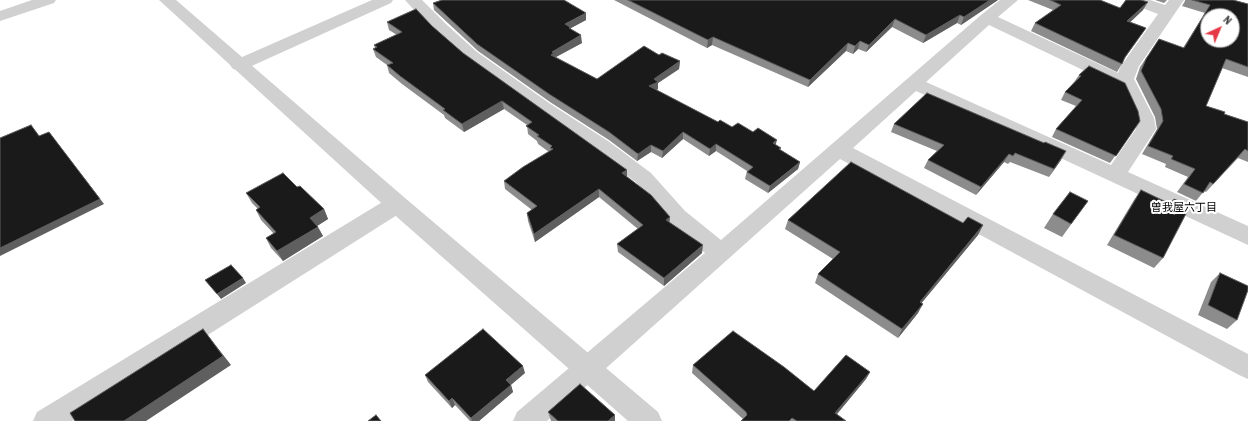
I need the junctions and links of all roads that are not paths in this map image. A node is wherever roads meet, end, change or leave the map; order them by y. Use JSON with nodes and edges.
{"nodes":[{"id":1,"x":48,"y":0,"type":"edge"},
{"id":2,"x":167,"y":0,"type":"edge"},
{"id":3,"x":385,"y":0,"type":"edge"},
{"id":4,"x":413,"y":0,"type":"edge"},
{"id":5,"x":1010,"y":0,"type":"edge"},
{"id":6,"x":1135,"y":0,"type":"edge"},
{"id":7,"x":1173,"y":6,"type":"edge"},
{"id":8,"x":0,"y":16,"type":"edge"},
{"id":9,"x":987,"y":18,"type":"junction"},
{"id":10,"x":239,"y":65,"type":"junction"},
{"id":11,"x":913,"y":83,"type":"junction"},
{"id":12,"x":1128,"y":84,"type":"junction"},
{"id":13,"x":838,"y":149,"type":"junction"},
{"id":14,"x":1115,"y":175,"type":"junction"},
{"id":15,"x":397,"y":204,"type":"junction"},
{"id":16,"x":1248,"y":236,"type":"edge"},
{"id":17,"x":721,"y":253,"type":"junction"},
{"id":18,"x":1248,"y":367,"type":"edge"},
{"id":19,"x":587,"y":368,"type":"junction"},
{"id":20,"x":47,"y":421,"type":"edge"},
{"id":21,"x":527,"y":421,"type":"edge"},
{"id":22,"x":648,"y":421,"type":"edge"}],
"edges":[{"from":1,"to":8,"type":"street"},
{"from":2,"to":10,"type":"street"},
{"from":3,"to":10,"type":"street"},
{"from":4,"to":17,"type":"street"},
{"from":5,"to":9,"type":"street"},
{"from":6,"to":7,"type":"street"},
{"from":7,"to":12,"type":"street"},
{"from":9,"to":11,"type":"street"},
{"from":9,"to":12,"type":"street"},
{"from":10,"to":15,"type":"street"},
{"from":11,"to":13,"type":"street"},
{"from":11,"to":14,"type":"street"},
{"from":12,"to":14,"type":"street"},
{"from":13,"to":17,"type":"street"},
{"from":13,"to":18,"type":"street"},
{"from":14,"to":16,"type":"street"},
{"from":15,"to":19,"type":"street"},
{"from":15,"to":20,"type":"street"},
{"from":17,"to":19,"type":"street"},
{"from":19,"to":21,"type":"street"},
{"from":19,"to":22,"type":"street"}]}
